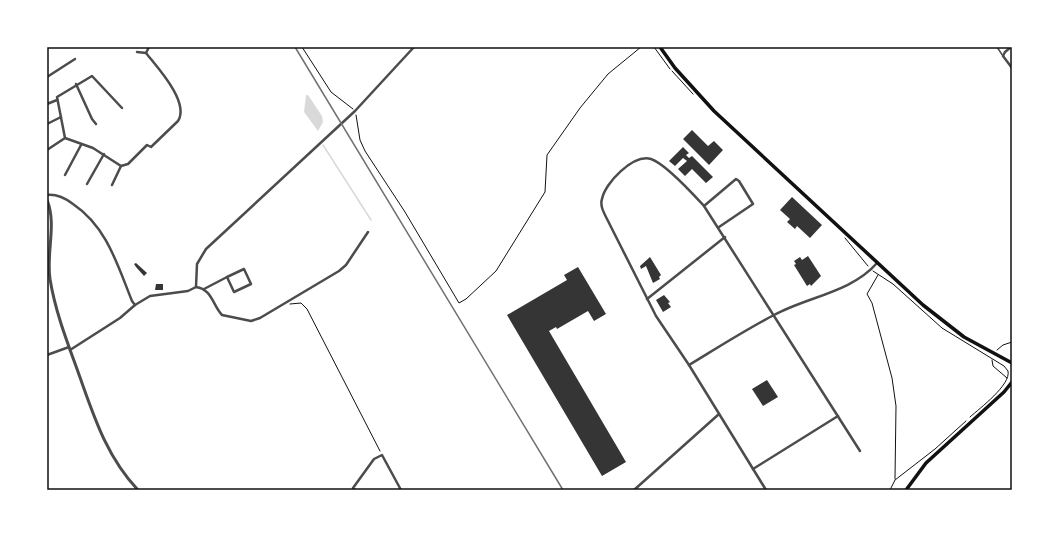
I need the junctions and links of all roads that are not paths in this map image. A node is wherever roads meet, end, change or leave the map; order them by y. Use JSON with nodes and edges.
{"nodes":[{"id":1,"x":149,"y":47,"type":"edge"},
{"id":2,"x":414,"y":47,"type":"edge"},
{"id":3,"x":660,"y":47,"type":"edge"},
{"id":4,"x":997,"y":47,"type":"edge"},
{"id":5,"x":1011,"y":47,"type":"edge"},
{"id":6,"x":137,"y":52,"type":"dead end"},
{"id":7,"x":146,"y":53,"type":"junction"},
{"id":8,"x":1003,"y":56,"type":"junction"},
{"id":9,"x":75,"y":59,"type":"dead end"},
{"id":10,"x":1012,"y":68,"type":"edge"},
{"id":11,"x":47,"y":77,"type":"edge"},
{"id":12,"x":76,"y":84,"type":"junction"},
{"id":13,"x":57,"y":100,"type":"junction"},
{"id":14,"x":47,"y":104,"type":"edge"},
{"id":15,"x":122,"y":108,"type":"dead end"},
{"id":16,"x":61,"y":117,"type":"junction"},
{"id":17,"x":47,"y":124,"type":"edge"},
{"id":18,"x":96,"y":124,"type":"dead end"},
{"id":19,"x":65,"y":138,"type":"junction"},
{"id":20,"x":81,"y":145,"type":"junction"},
{"id":21,"x":47,"y":150,"type":"edge"},
{"id":22,"x":104,"y":154,"type":"junction"},
{"id":23,"x":121,"y":166,"type":"junction"},
{"id":24,"x":65,"y":175,"type":"dead end"},
{"id":25,"x":87,"y":184,"type":"dead end"},
{"id":26,"x":112,"y":185,"type":"dead end"},
{"id":27,"x":47,"y":195,"type":"edge"},
{"id":28,"x":47,"y":200,"type":"edge"},
{"id":29,"x":704,"y":206,"type":"junction"},
{"id":30,"x":719,"y":227,"type":"junction"},
{"id":31,"x":368,"y":232,"type":"dead end"},
{"id":32,"x":725,"y":237,"type":"junction"},
{"id":33,"x":877,"y":263,"type":"junction"},
{"id":34,"x":227,"y":277,"type":"junction"},
{"id":35,"x":196,"y":287,"type":"junction"},
{"id":36,"x":204,"y":289,"type":"junction"},
{"id":37,"x":646,"y":298,"type":"junction"},
{"id":38,"x":135,"y":304,"type":"junction"},
{"id":39,"x":774,"y":314,"type":"junction"},
{"id":40,"x":69,"y":348,"type":"junction"},
{"id":41,"x":47,"y":354,"type":"edge"},
{"id":42,"x":1012,"y":363,"type":"edge"},
{"id":43,"x":689,"y":365,"type":"junction"},
{"id":44,"x":1012,"y":382,"type":"edge"},
{"id":45,"x":719,"y":414,"type":"junction"},
{"id":46,"x":838,"y":416,"type":"junction"},
{"id":47,"x":860,"y":451,"type":"dead end"},
{"id":48,"x":753,"y":469,"type":"junction"},
{"id":49,"x":138,"y":490,"type":"edge"},
{"id":50,"x":355,"y":490,"type":"edge"},
{"id":51,"x":401,"y":490,"type":"edge"},
{"id":52,"x":634,"y":490,"type":"edge"},
{"id":53,"x":766,"y":490,"type":"edge"},
{"id":54,"x":906,"y":490,"type":"edge"}],
"edges":[{"from":1,"to":7,"type":"street"},
{"from":2,"to":35,"type":"street"},
{"from":3,"to":33,"type":"main road"},
{"from":4,"to":8,"type":"lane"},
{"from":5,"to":8,"type":"street"},
{"from":6,"to":7,"type":"street"},
{"from":7,"to":23,"type":"street"},
{"from":8,"to":10,"type":"street"},
{"from":9,"to":11,"type":"street"},
{"from":12,"to":13,"type":"street"},
{"from":12,"to":15,"type":"street"},
{"from":12,"to":18,"type":"street"},
{"from":13,"to":14,"type":"street"},
{"from":13,"to":16,"type":"street"},
{"from":16,"to":17,"type":"street"},
{"from":16,"to":19,"type":"street"},
{"from":19,"to":20,"type":"street"},
{"from":19,"to":21,"type":"street"},
{"from":20,"to":22,"type":"street"},
{"from":20,"to":24,"type":"street"},
{"from":22,"to":23,"type":"street"},
{"from":22,"to":25,"type":"street"},
{"from":23,"to":26,"type":"street"},
{"from":27,"to":38,"type":"street"},
{"from":28,"to":40,"type":"street"},
{"from":29,"to":30,"type":"street"},
{"from":29,"to":30,"type":"street"},
{"from":29,"to":37,"type":"street"},
{"from":30,"to":32,"type":"street"},
{"from":31,"to":36,"type":"street"},
{"from":32,"to":37,"type":"street"},
{"from":32,"to":39,"type":"street"},
{"from":33,"to":39,"type":"street"},
{"from":33,"to":42,"type":"main road"},
{"from":34,"to":34,"type":"street"},
{"from":34,"to":36,"type":"street"},
{"from":35,"to":36,"type":"street"},
{"from":35,"to":38,"type":"street"},
{"from":37,"to":43,"type":"street"},
{"from":38,"to":40,"type":"street"},
{"from":39,"to":43,"type":"street"},
{"from":39,"to":46,"type":"street"},
{"from":40,"to":41,"type":"street"},
{"from":40,"to":49,"type":"street"},
{"from":43,"to":45,"type":"street"},
{"from":44,"to":54,"type":"main road"},
{"from":45,"to":48,"type":"street"},
{"from":45,"to":52,"type":"street"},
{"from":46,"to":47,"type":"street"},
{"from":46,"to":48,"type":"street"},
{"from":48,"to":53,"type":"street"},
{"from":50,"to":51,"type":"street"}]}
